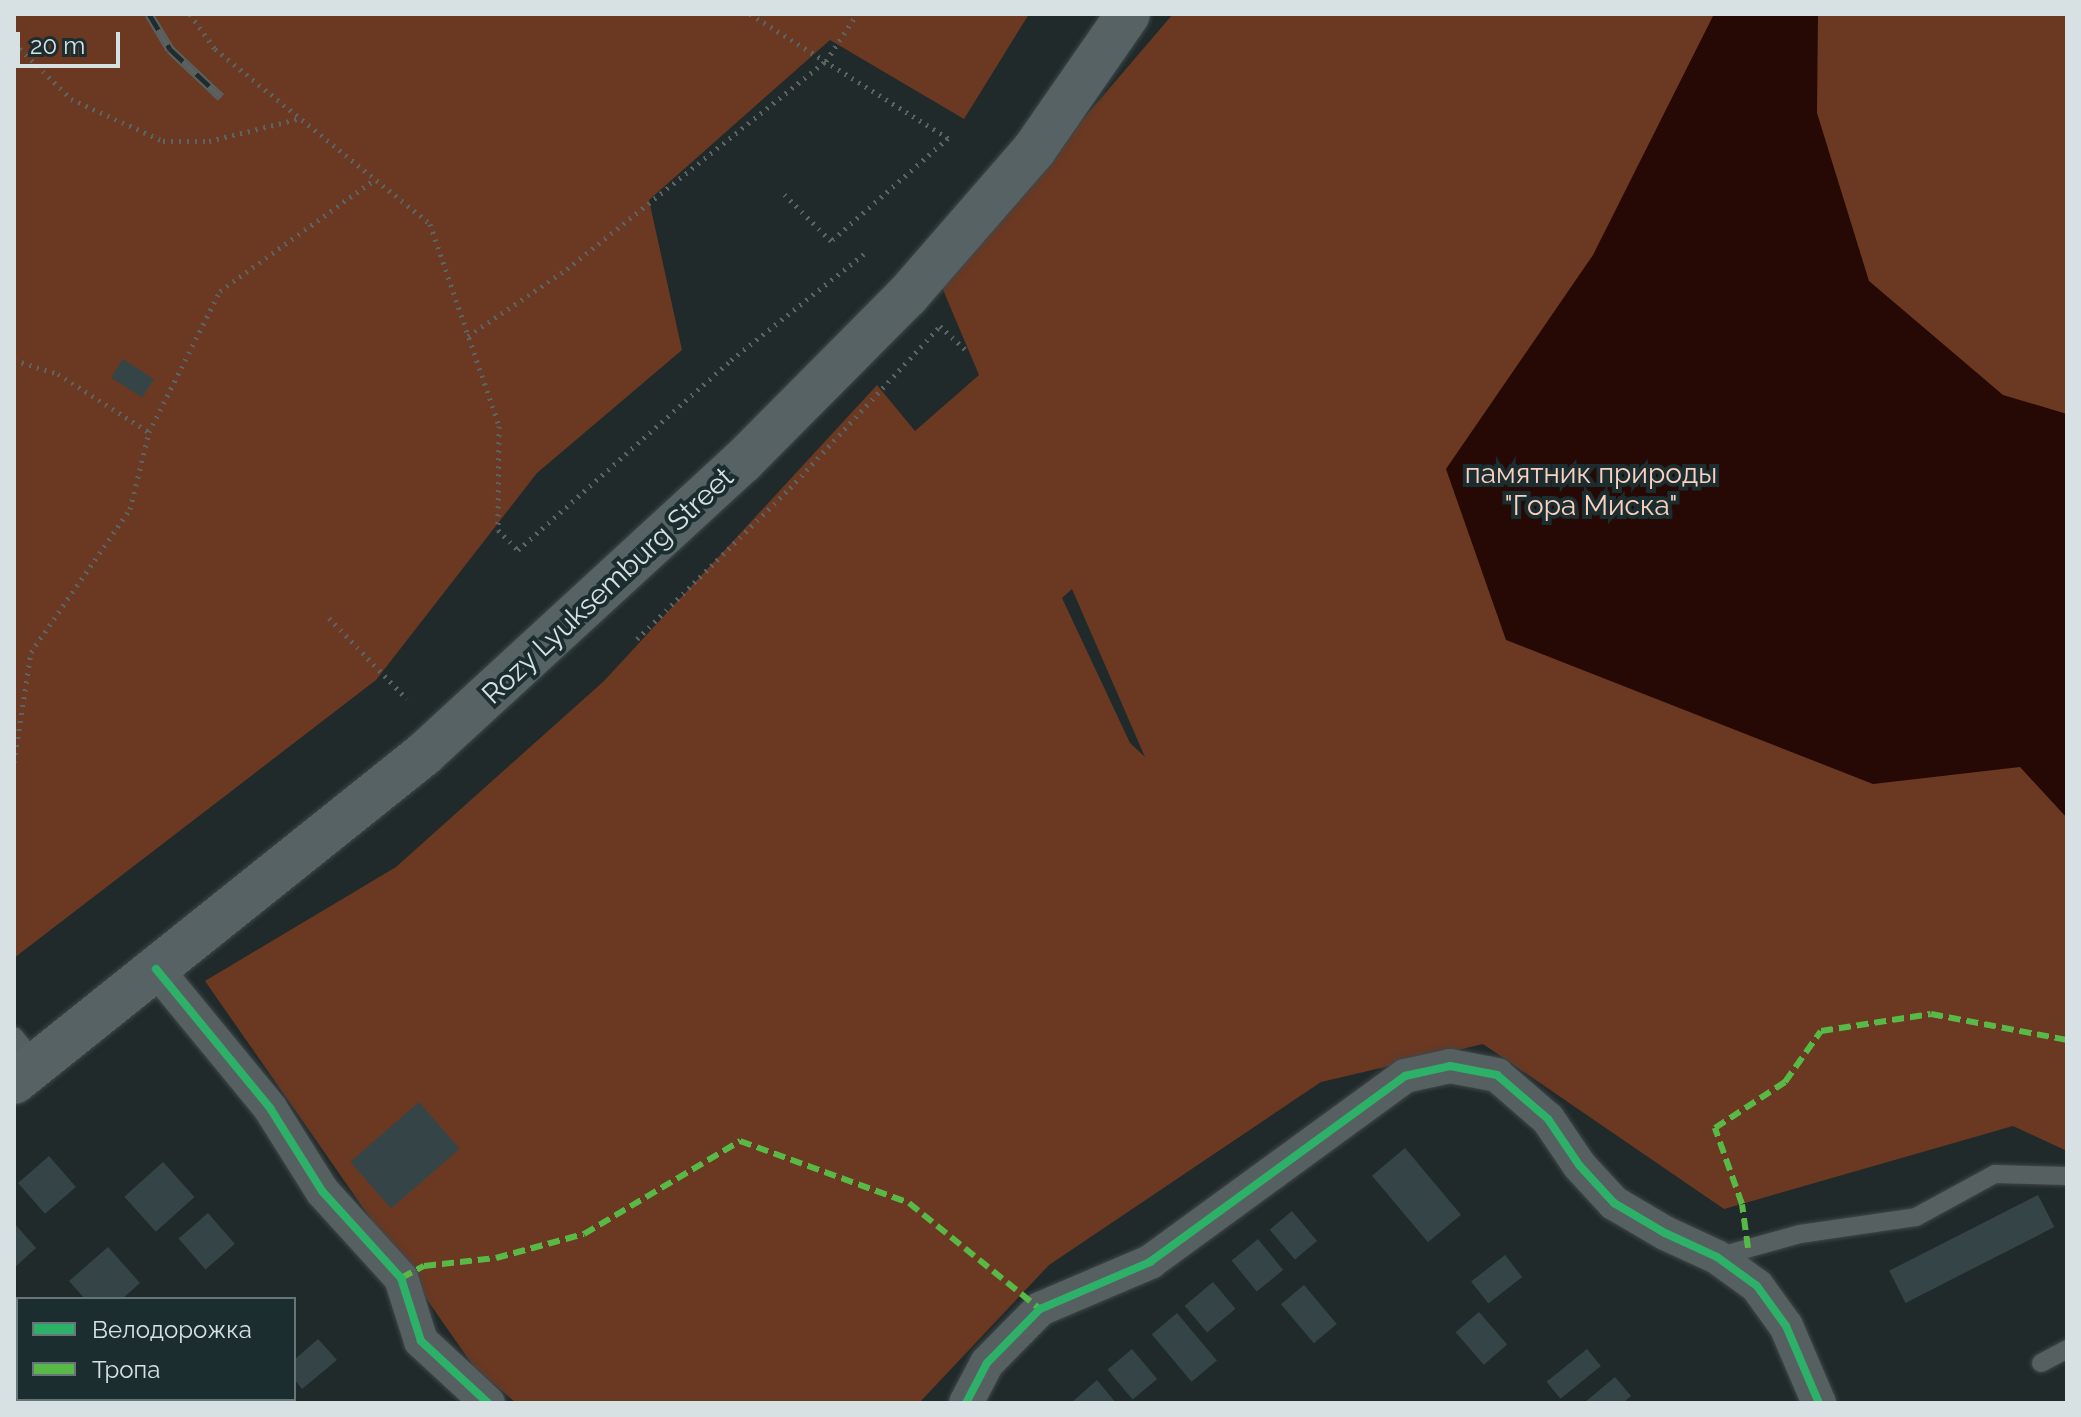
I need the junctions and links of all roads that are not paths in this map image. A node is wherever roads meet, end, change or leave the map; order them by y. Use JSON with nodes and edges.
{"nodes":[{"id":1,"x":1128,"y":14,"type":"edge"},
{"id":2,"x":156,"y":969,"type":"junction"},
{"id":3,"x":22,"y":1061,"type":"edge"},
{"id":4,"x":2067,"y":1176,"type":"edge"},
{"id":5,"x":1717,"y":1257,"type":"junction"},
{"id":6,"x":2067,"y":1349,"type":"edge"},
{"id":7,"x":2041,"y":1363,"type":"dead end"},
{"id":8,"x":488,"y":1403,"type":"edge"},
{"id":9,"x":966,"y":1403,"type":"edge"},
{"id":10,"x":1819,"y":1403,"type":"edge"}],
"edges":[{"from":1,"to":2,"type":"main road","name":"Rozy Lyuksemburg Street"},
{"from":2,"to":3,"type":"main road","name":"Rozy Lyuksemburg Street"},
{"from":2,"to":8,"type":"street"},
{"from":4,"to":5,"type":"lane"},
{"from":5,"to":9,"type":"street"},
{"from":5,"to":10,"type":"street"},
{"from":6,"to":7,"type":"lane"}]}
